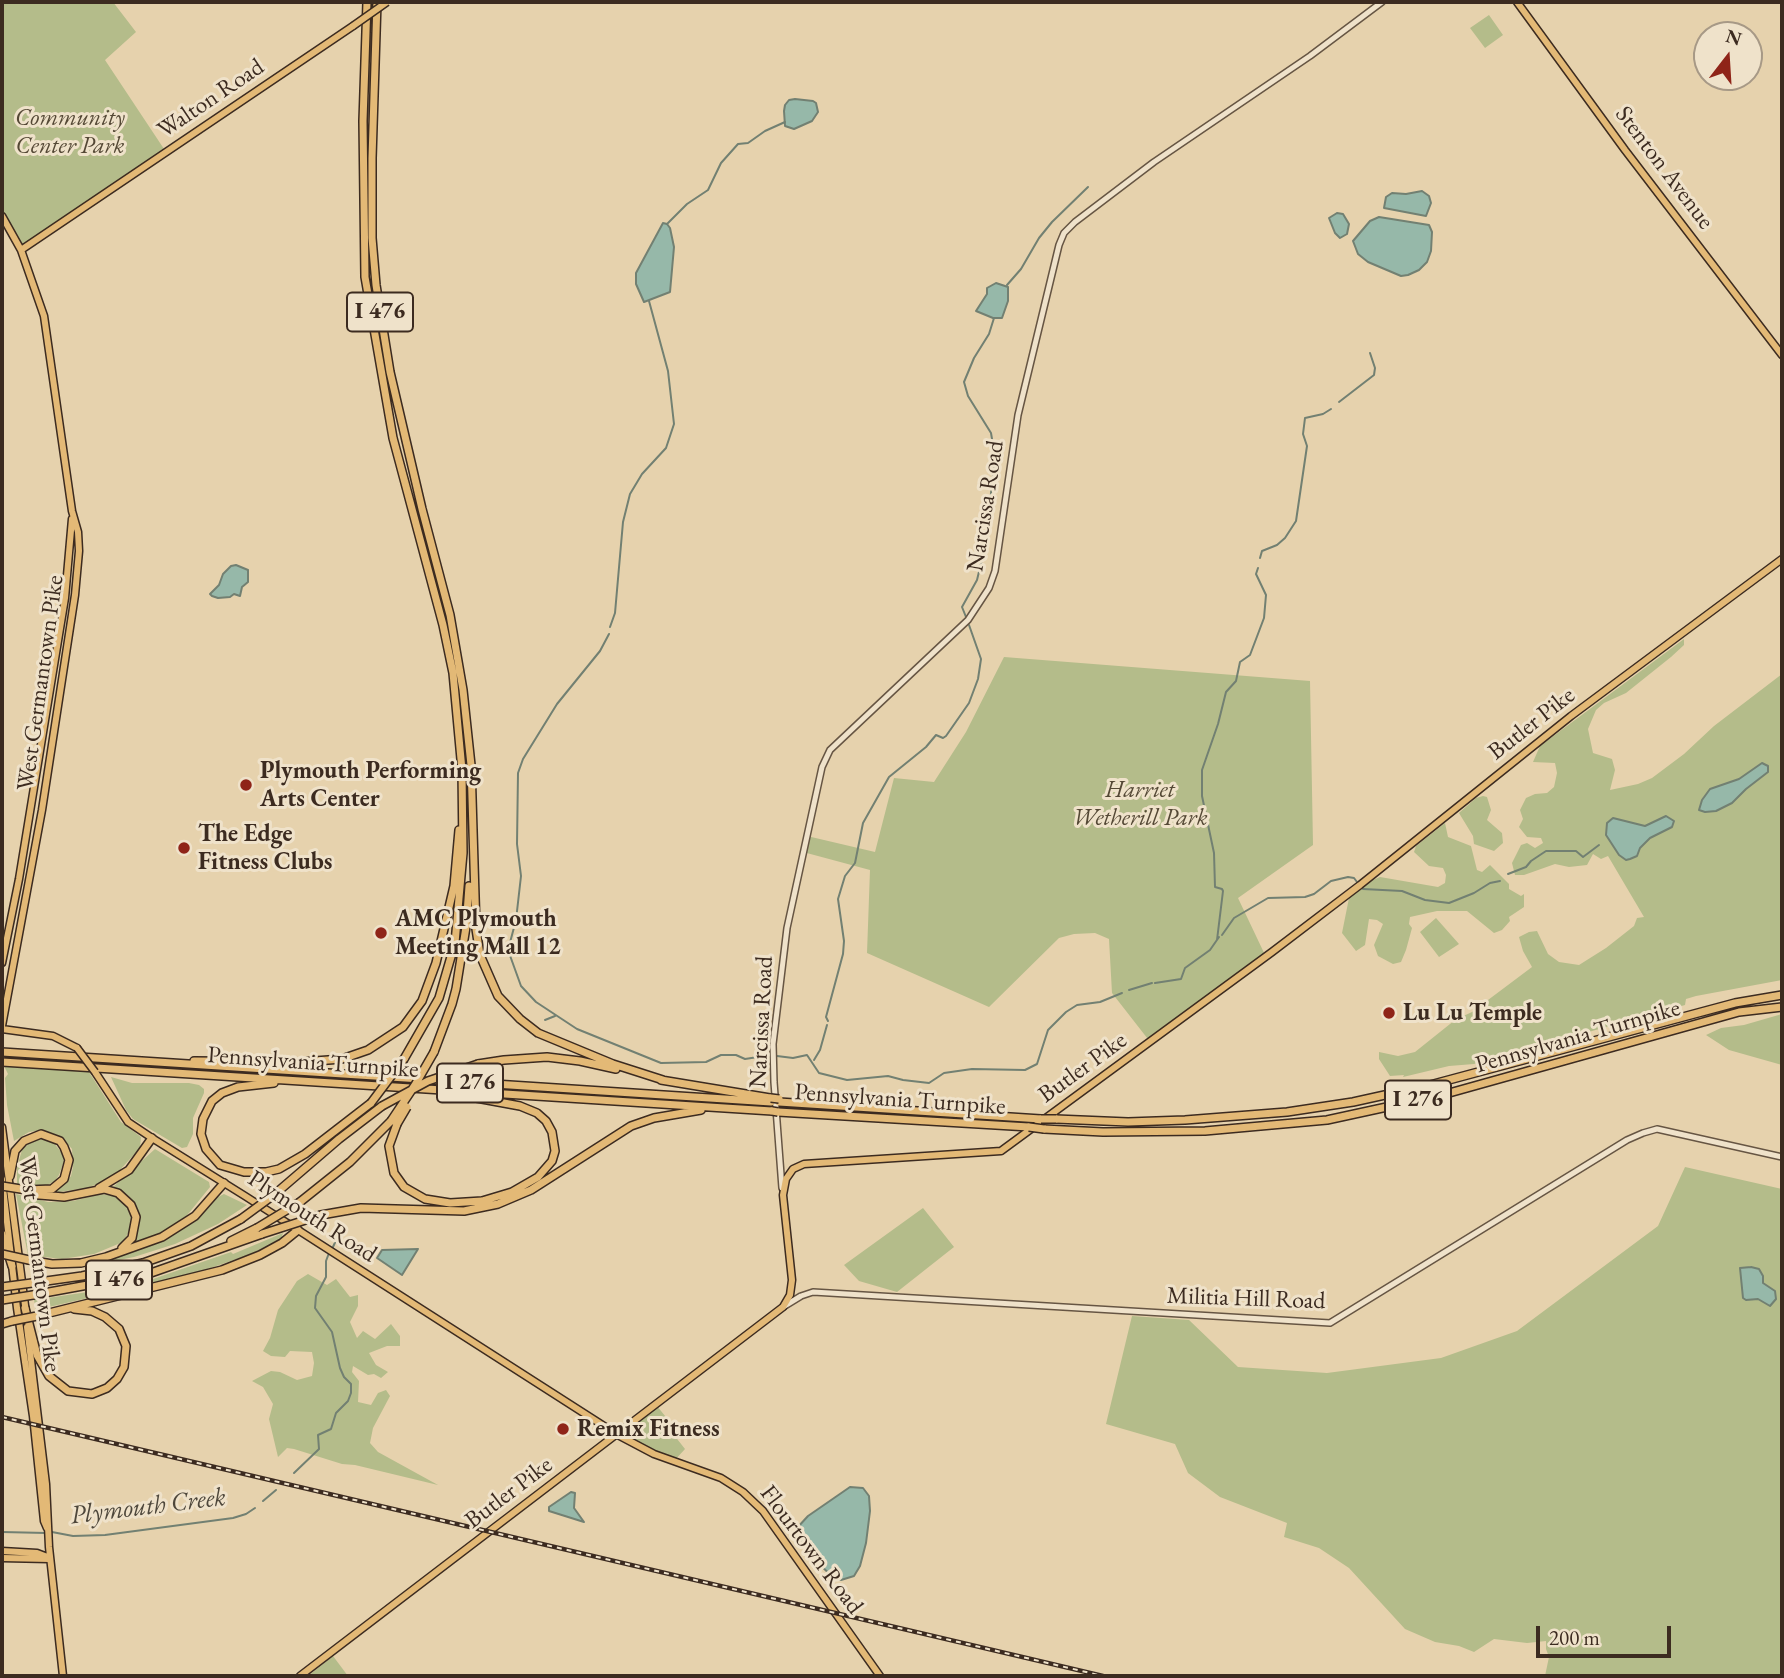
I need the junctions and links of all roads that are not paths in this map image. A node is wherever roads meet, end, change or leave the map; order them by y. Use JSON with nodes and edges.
{"nodes":[{"id":1,"x":367,"y":2,"type":"edge"},
{"id":2,"x":377,"y":2,"type":"edge"},
{"id":3,"x":387,"y":2,"type":"edge"},
{"id":4,"x":1382,"y":2,"type":"edge"},
{"id":5,"x":1517,"y":2,"type":"edge"},
{"id":6,"x":2,"y":216,"type":"edge"},
{"id":7,"x":21,"y":250,"type":"junction"},
{"id":8,"x":1782,"y":355,"type":"edge"},
{"id":9,"x":72,"y":511,"type":"junction"},
{"id":10,"x":1782,"y":559,"type":"edge"},
{"id":11,"x":462,"y":770,"type":"junction"},
{"id":12,"x":472,"y":852,"type":"junction"},
{"id":13,"x":2,"y":963,"type":"edge"},
{"id":14,"x":1782,"y":995,"type":"edge"},
{"id":15,"x":1782,"y":1007,"type":"edge"},
{"id":16,"x":2,"y":1027,"type":"edge"},
{"id":17,"x":2,"y":1051,"type":"edge"},
{"id":18,"x":2,"y":1062,"type":"edge"},
{"id":19,"x":169,"y":1063,"type":"junction"},
{"id":20,"x":663,"y":1080,"type":"junction"},
{"id":21,"x":298,"y":1081,"type":"junction"},
{"id":22,"x":443,"y":1091,"type":"junction"},
{"id":23,"x":775,"y":1100,"type":"junction"},
{"id":24,"x":371,"y":1103,"type":"junction"},
{"id":25,"x":712,"y":1108,"type":"junction"},
{"id":26,"x":394,"y":1123,"type":"junction"},
{"id":27,"x":2,"y":1127,"type":"edge"},
{"id":28,"x":152,"y":1138,"type":"junction"},
{"id":29,"x":339,"y":1139,"type":"junction"},
{"id":30,"x":1782,"y":1157,"type":"edge"},
{"id":31,"x":6,"y":1177,"type":"edge"},
{"id":32,"x":224,"y":1183,"type":"junction"},
{"id":33,"x":2,"y":1188,"type":"edge"},
{"id":34,"x":92,"y":1191,"type":"junction"},
{"id":35,"x":27,"y":1192,"type":"junction"},
{"id":36,"x":783,"y":1195,"type":"junction"},
{"id":37,"x":299,"y":1230,"type":"junction"},
{"id":38,"x":260,"y":1231,"type":"junction"},
{"id":39,"x":2,"y":1234,"type":"edge"},
{"id":40,"x":2,"y":1254,"type":"edge"},
{"id":41,"x":106,"y":1257,"type":"junction"},
{"id":42,"x":12,"y":1266,"type":"junction"},
{"id":43,"x":2,"y":1287,"type":"edge"},
{"id":44,"x":2,"y":1300,"type":"edge"},
{"id":45,"x":783,"y":1307,"type":"junction"},
{"id":46,"x":25,"y":1308,"type":"junction"},
{"id":47,"x":56,"y":1311,"type":"junction"},
{"id":48,"x":2,"y":1324,"type":"edge"},
{"id":49,"x":618,"y":1435,"type":"junction"},
{"id":50,"x":48,"y":1533,"type":"junction"},
{"id":51,"x":2,"y":1551,"type":"edge"},
{"id":52,"x":37,"y":1553,"type":"junction"},
{"id":53,"x":2,"y":1558,"type":"edge"},
{"id":54,"x":50,"y":1558,"type":"junction"},
{"id":55,"x":63,"y":1676,"type":"edge"},
{"id":56,"x":300,"y":1676,"type":"edge"},
{"id":57,"x":880,"y":1676,"type":"edge"}],
"edges":[{"from":1,"to":11,"type":"highway","number":"I 476"},
{"from":2,"to":12,"type":"highway","number":"I 476"},
{"from":3,"to":7,"type":"main road","name":"Walton Road","bridge":true},
{"from":4,"to":36,"type":"street","name":"Narcissa Road"},
{"from":5,"to":8,"type":"main road","name":"Stenton Avenue"},
{"from":6,"to":7,"type":"main road","name":"West Germantown Pike"},
{"from":7,"to":9,"type":"main road","name":"West Germantown Pike"},
{"from":9,"to":13,"type":"main road","name":"West Germantown Pike"},
{"from":9,"to":16,"type":"main road","name":"West Germantown Pike"},
{"from":10,"to":36,"type":"main road","name":"Butler Pike"},
{"from":11,"to":19,"type":"highway"},
{"from":11,"to":24,"type":"highway","number":"I 476","bridge":true},
{"from":12,"to":20,"type":"highway"},
{"from":12,"to":26,"type":"highway","number":"I 476","bridge":true},
{"from":14,"to":23,"type":"highway","name":"Pennsylvania Turnpike","number":"I 276","bridge":true},
{"from":15,"to":25,"type":"highway","name":"Pennsylvania Turnpike","number":"I 276","bridge":true},
{"from":16,"to":28,"type":"main road","name":"Plymouth Road","bridge":true},
{"from":17,"to":19,"type":"highway","name":"Pennsylvania Turnpike","number":"I 276"},
{"from":18,"to":21,"type":"highway","name":"Pennsylvania Turnpike","number":"I 276"},
{"from":19,"to":23,"type":"highway","name":"Pennsylvania Turnpike","number":"I 276"},
{"from":20,"to":23,"type":"highway"},
{"from":20,"to":29,"type":"highway","bridge":true},
{"from":21,"to":22,"type":"highway","name":"Pennsylvania Turnpike","number":"I 276"},
{"from":21,"to":24,"type":"highway"},
{"from":22,"to":25,"type":"highway","name":"Pennsylvania Turnpike","number":"I 276"},
{"from":22,"to":26,"type":"highway"},
{"from":24,"to":29,"type":"highway","number":"I 476"},
{"from":25,"to":38,"type":"highway","bridge":true},
{"from":26,"to":38,"type":"highway","bridge":true},
{"from":27,"to":31,"type":"main road","name":"West Germantown Pike"},
{"from":28,"to":32,"type":"main road","name":"Plymouth Road"},
{"from":28,"to":34,"type":"highway"},
{"from":29,"to":43,"type":"highway","number":"I 476","bridge":true},
{"from":30,"to":45,"type":"street","name":"Militia Hill Road"},
{"from":31,"to":35,"type":"highway"},
{"from":31,"to":42,"type":"main road","name":"West Germantown Pike"},
{"from":31,"to":46,"type":"main road","name":"West Germantown Pike"},
{"from":32,"to":37,"type":"main road","name":"Plymouth Road"},
{"from":32,"to":41,"type":"highway"},
{"from":33,"to":35,"type":"highway","bridge":true},
{"from":34,"to":35,"type":"highway"},
{"from":34,"to":41,"type":"highway"},
{"from":36,"to":45,"type":"main road"},
{"from":37,"to":47,"type":"highway"},
{"from":37,"to":49,"type":"main road","name":"Plymouth Road"},
{"from":38,"to":44,"type":"highway","number":"I 476","bridge":true},
{"from":39,"to":42,"type":"highway"},
{"from":40,"to":41,"type":"highway","bridge":true},
{"from":42,"to":50,"type":"main road","name":"West Germantown Pike"},
{"from":45,"to":49,"type":"main road","name":"Butler Pike"},
{"from":46,"to":47,"type":"highway"},
{"from":46,"to":50,"type":"main road","name":"West Germantown Pike"},
{"from":47,"to":48,"type":"highway","bridge":true},
{"from":49,"to":56,"type":"main road","name":"Butler Pike"},
{"from":49,"to":57,"type":"main road","name":"Flourtown Road"},
{"from":50,"to":52,"type":"main road"},
{"from":50,"to":54,"type":"main road","name":"West Germantown Pike"},
{"from":51,"to":52,"type":"main road"},
{"from":52,"to":54,"type":"main road"},
{"from":53,"to":54,"type":"main road"},
{"from":54,"to":55,"type":"main road","name":"West Germantown Pike"}]}
